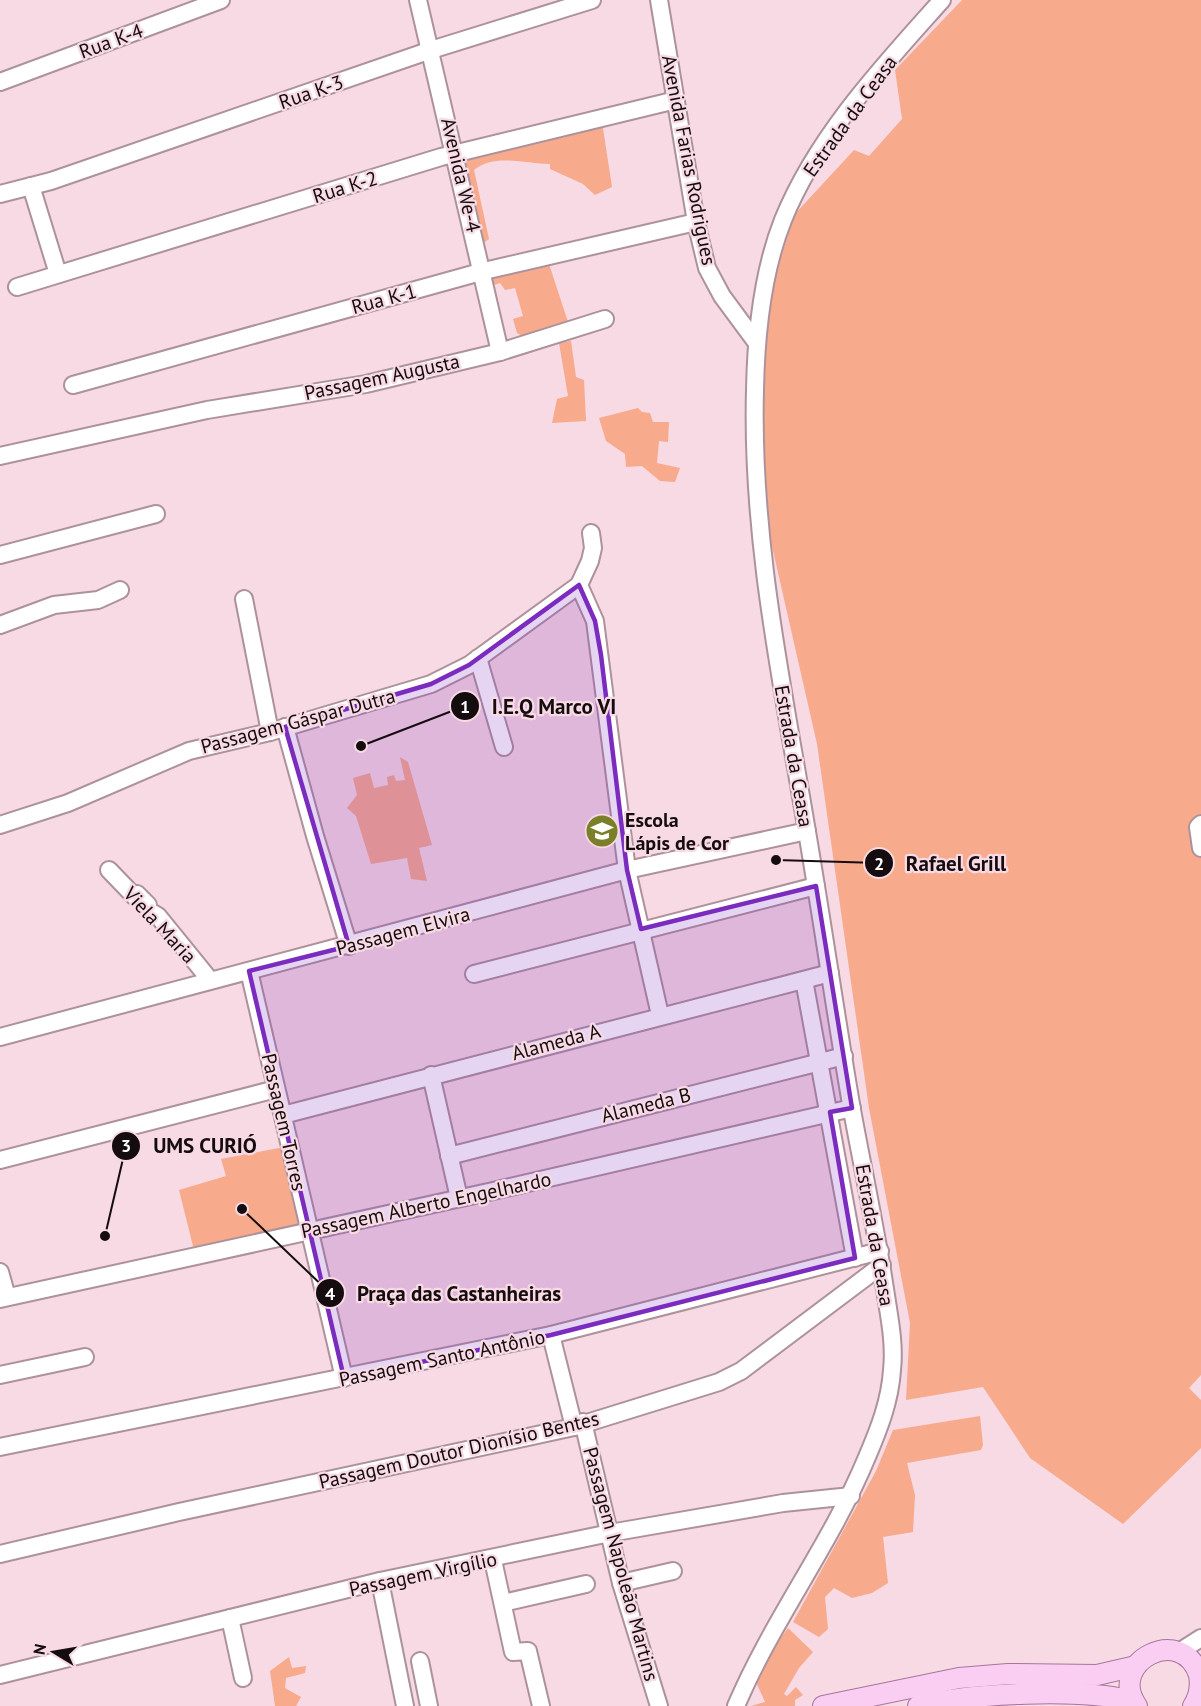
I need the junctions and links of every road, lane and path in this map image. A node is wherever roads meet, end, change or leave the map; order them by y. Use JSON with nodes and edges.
{"nodes":[{"id":1,"x":222,"y":0,"type":"edge"},
{"id":2,"x":418,"y":0,"type":"edge"},
{"id":3,"x":592,"y":0,"type":"edge"},
{"id":4,"x":659,"y":0,"type":"edge"},
{"id":5,"x":942,"y":0,"type":"edge"},
{"id":6,"x":204,"y":3,"type":"edge"},
{"id":7,"x":431,"y":50,"type":"junction"},
{"id":8,"x":0,"y":82,"type":"edge"},
{"id":9,"x":676,"y":100,"type":"junction"},
{"id":10,"x":456,"y":153,"type":"junction"},
{"id":11,"x":31,"y":186,"type":"junction"},
{"id":12,"x":0,"y":194,"type":"edge"},
{"id":13,"x":696,"y":222,"type":"junction"},
{"id":14,"x":484,"y":271,"type":"junction"},
{"id":15,"x":58,"y":274,"type":"junction"},
{"id":16,"x":16,"y":287,"type":"dead end"},
{"id":17,"x":605,"y":319,"type":"dead end"},
{"id":18,"x":756,"y":342,"type":"junction"},
{"id":19,"x":500,"y":352,"type":"junction"},
{"id":20,"x":73,"y":385,"type":"dead end"},
{"id":21,"x":0,"y":456,"type":"edge"},
{"id":22,"x":156,"y":514,"type":"dead end"},
{"id":23,"x":591,"y":533,"type":"dead end"},
{"id":24,"x":0,"y":555,"type":"edge"},
{"id":25,"x":579,"y":585,"type":"junction"},
{"id":26,"x":120,"y":590,"type":"dead end"},
{"id":27,"x":244,"y":598,"type":"dead end"},
{"id":28,"x":0,"y":626,"type":"edge"},
{"id":29,"x":478,"y":658,"type":"junction"},
{"id":30,"x":278,"y":730,"type":"junction"},
{"id":31,"x":504,"y":747,"type":"dead end"},
{"id":32,"x":1201,"y":824,"type":"edge"},
{"id":33,"x":0,"y":825,"type":"edge"},
{"id":34,"x":807,"y":831,"type":"junction"},
{"id":35,"x":1201,"y":848,"type":"edge"},
{"id":36,"x":109,"y":870,"type":"dead end"},
{"id":37,"x":627,"y":870,"type":"junction"},
{"id":38,"x":816,"y":886,"type":"junction"},
{"id":39,"x":641,"y":929,"type":"junction"},
{"id":40,"x":349,"y":946,"type":"junction"},
{"id":41,"x":249,"y":971,"type":"junction"},
{"id":42,"x":830,"y":973,"type":"junction"},
{"id":43,"x":474,"y":974,"type":"dead end"},
{"id":44,"x":210,"y":980,"type":"junction"},
{"id":45,"x":804,"y":980,"type":"junction"},
{"id":46,"x":660,"y":1015,"type":"junction"},
{"id":47,"x":0,"y":1037,"type":"edge"},
{"id":48,"x":844,"y":1056,"type":"junction"},
{"id":49,"x":820,"y":1061,"type":"junction"},
{"id":50,"x":431,"y":1075,"type":"junction"},
{"id":51,"x":276,"y":1089,"type":"junction"},
{"id":52,"x":852,"y":1108,"type":"junction"},
{"id":53,"x":830,"y":1112,"type":"junction"},
{"id":54,"x":283,"y":1115,"type":"junction"},
{"id":55,"x":449,"y":1156,"type":"junction"},
{"id":56,"x":0,"y":1160,"type":"edge"},
{"id":57,"x":459,"y":1198,"type":"junction"},
{"id":58,"x":310,"y":1230,"type":"junction"},
{"id":59,"x":855,"y":1258,"type":"junction"},
{"id":60,"x":881,"y":1258,"type":"junction"},
{"id":61,"x":0,"y":1272,"type":"edge"},
{"id":62,"x":3,"y":1298,"type":"edge"},
{"id":63,"x":551,"y":1335,"type":"junction"},
{"id":64,"x":85,"y":1357,"type":"dead end"},
{"id":65,"x":0,"y":1376,"type":"edge"},
{"id":66,"x":344,"y":1378,"type":"junction"},
{"id":67,"x":579,"y":1425,"type":"junction"},
{"id":68,"x":0,"y":1447,"type":"edge"},
{"id":69,"x":851,"y":1496,"type":"junction"},
{"id":70,"x":610,"y":1533,"type":"junction"},
{"id":71,"x":0,"y":1554,"type":"edge"},
{"id":72,"x":493,"y":1560,"type":"junction"},
{"id":73,"x":673,"y":1571,"type":"dead end"},
{"id":74,"x":380,"y":1581,"type":"junction"},
{"id":75,"x":621,"y":1583,"type":"junction"},
{"id":76,"x":586,"y":1584,"type":"dead end"},
{"id":77,"x":503,"y":1602,"type":"junction"},
{"id":78,"x":230,"y":1618,"type":"junction"},
{"id":79,"x":1201,"y":1638,"type":"edge"},
{"id":80,"x":420,"y":1661,"type":"dead end"},
{"id":81,"x":1194,"y":1662,"type":"edge"},
{"id":82,"x":1136,"y":1666,"type":"junction"},
{"id":83,"x":0,"y":1675,"type":"edge"},
{"id":84,"x":243,"y":1678,"type":"dead end"},
{"id":85,"x":1197,"y":1702,"type":"edge"},
{"id":86,"x":1135,"y":1703,"type":"edge"},
{"id":87,"x":405,"y":1706,"type":"edge"},
{"id":88,"x":429,"y":1706,"type":"edge"},
{"id":89,"x":542,"y":1706,"type":"edge"},
{"id":90,"x":659,"y":1706,"type":"edge"},
{"id":91,"x":736,"y":1706,"type":"edge"},
{"id":92,"x":823,"y":1706,"type":"edge"},
{"id":93,"x":918,"y":1706,"type":"edge"}],
"edges":[{"from":1,"to":6,"type":"street","name":"Rua K-4"},
{"from":2,"to":7,"type":"street","name":"Avenida We-4"},
{"from":3,"to":7,"type":"street","name":"Rua K-3"},
{"from":4,"to":9,"type":"street","name":"Avenida Farias Rodrigues"},
{"from":5,"to":18,"type":"street","name":"Estrada da Ceasa"},
{"from":6,"to":8,"type":"street","name":"Rua K-4"},
{"from":7,"to":10,"type":"street","name":"Avenida We-4"},
{"from":7,"to":11,"type":"street","name":"Rua K-3"},
{"from":9,"to":10,"type":"street","name":"Rua K-2"},
{"from":9,"to":13,"type":"street","name":"Avenida Farias Rodrigues"},
{"from":10,"to":14,"type":"street","name":"Avenida We-4"},
{"from":10,"to":15,"type":"street","name":"Rua K-2"},
{"from":11,"to":12,"type":"street","name":"Rua K-3"},
{"from":11,"to":15,"type":"street"},
{"from":13,"to":14,"type":"street","name":"Rua K-1"},
{"from":13,"to":18,"type":"street","name":"Avenida Farias Rodrigues"},
{"from":14,"to":19,"type":"street","name":"Avenida We-4"},
{"from":14,"to":20,"type":"street","name":"Rua K-1"},
{"from":15,"to":16,"type":"street","name":"Rua K-2"},
{"from":17,"to":19,"type":"street","name":"Passagem Augusta"},
{"from":18,"to":34,"type":"street","name":"Estrada da Ceasa"},
{"from":19,"to":21,"type":"street","name":"Passagem Augusta"},
{"from":22,"to":24,"type":"street"},
{"from":23,"to":25,"type":"street"},
{"from":25,"to":29,"type":"street","name":"Passagem Gáspar Dutra"},
{"from":25,"to":37,"type":"street"},
{"from":26,"to":28,"type":"street"},
{"from":27,"to":30,"type":"street"},
{"from":29,"to":30,"type":"street","name":"Passagem Gáspar Dutra"},
{"from":29,"to":31,"type":"street"},
{"from":30,"to":33,"type":"street","name":"Passagem Gáspar Dutra"},
{"from":30,"to":40,"type":"street"},
{"from":32,"to":35,"type":"street"},
{"from":34,"to":37,"type":"street","name":"Passagem Elvira"},
{"from":34,"to":38,"type":"street","name":"Estrada da Ceasa"},
{"from":36,"to":44,"type":"street","name":"Viela Maria"},
{"from":37,"to":39,"type":"street"},
{"from":37,"to":40,"type":"street","name":"Passagem Elvira"},
{"from":38,"to":39,"type":"street"},
{"from":38,"to":42,"type":"street","name":"Estrada da Ceasa"},
{"from":39,"to":43,"type":"street"},
{"from":39,"to":46,"type":"street"},
{"from":40,"to":41,"type":"street","name":"Passagem Elvira"},
{"from":41,"to":44,"type":"street","name":"Passagem Elvira"},
{"from":41,"to":51,"type":"street","name":"Passagem Torres"},
{"from":42,"to":45,"type":"street","name":"Alameda A"},
{"from":42,"to":48,"type":"street","name":"Estrada da Ceasa"},
{"from":44,"to":47,"type":"street","name":"Passagem Elvira"},
{"from":45,"to":46,"type":"street","name":"Alameda A"},
{"from":45,"to":49,"type":"street","name":"Estrada da Ceasa"},
{"from":46,"to":50,"type":"street","name":"Alameda A"},
{"from":48,"to":49,"type":"street","name":"Alameda B"},
{"from":48,"to":52,"type":"street","name":"Estrada da Ceasa"},
{"from":49,"to":53,"type":"street","name":"Estrada da Ceasa"},
{"from":49,"to":55,"type":"street","name":"Alameda B"},
{"from":50,"to":54,"type":"street","name":"Alameda A"},
{"from":50,"to":55,"type":"street"},
{"from":51,"to":54,"type":"street","name":"Passagem Torres"},
{"from":51,"to":56,"type":"street"},
{"from":52,"to":53,"type":"street","name":"Passagem Alberto Engelhardo"},
{"from":52,"to":60,"type":"street","name":"Estrada da Ceasa"},
{"from":53,"to":57,"type":"street","name":"Passagem Alberto Engelhardo"},
{"from":53,"to":59,"type":"street","name":"Estrada da Ceasa"},
{"from":54,"to":58,"type":"street","name":"Passagem Torres"},
{"from":55,"to":57,"type":"street"},
{"from":57,"to":58,"type":"street","name":"Passagem Alberto Engelhardo"},
{"from":58,"to":62,"type":"street","name":"Passagem Alberto Engelhardo"},
{"from":58,"to":66,"type":"street","name":"Passagem Torres"},
{"from":59,"to":60,"type":"street","name":"Passagem Santo Antônio"},
{"from":59,"to":63,"type":"street","name":"Passagem Santo Antônio"},
{"from":60,"to":67,"type":"street","name":"Passagem Doutor Dionísio Bentes"},
{"from":60,"to":69,"type":"street","name":"Estrada da Ceasa"},
{"from":61,"to":62,"type":"street"},
{"from":63,"to":66,"type":"street","name":"Passagem Santo Antônio"},
{"from":63,"to":67,"type":"street","name":"Passagem Napoleão Martins"},
{"from":64,"to":65,"type":"street"},
{"from":66,"to":68,"type":"street","name":"Passagem Santo Antônio"},
{"from":67,"to":70,"type":"street","name":"Passagem Napoleão Martins"},
{"from":67,"to":71,"type":"street","name":"Passagem Doutor Dionísio Bentes"},
{"from":69,"to":70,"type":"street","name":"Passagem Virgílio"},
{"from":69,"to":91,"type":"street","name":"Estrada da Ceasa"},
{"from":70,"to":72,"type":"street","name":"Passagem Virgílio"},
{"from":70,"to":75,"type":"street","name":"Passagem Napoleão Martins"},
{"from":72,"to":74,"type":"street","name":"Passagem Virgílio"},
{"from":72,"to":77,"type":"street"},
{"from":73,"to":75,"type":"street"},
{"from":74,"to":78,"type":"street","name":"Passagem Virgílio"},
{"from":74,"to":87,"type":"street"},
{"from":75,"to":90,"type":"street","name":"Passagem Napoleão Martins"},
{"from":76,"to":77,"type":"street"},
{"from":77,"to":89,"type":"street"},
{"from":78,"to":83,"type":"street","name":"Passagem Virgílio"},
{"from":78,"to":84,"type":"street"},
{"from":79,"to":81,"type":"street"},
{"from":80,"to":88,"type":"street"},
{"from":81,"to":82,"type":"main road"},
{"from":81,"to":85,"type":"main road"},
{"from":82,"to":86,"type":"main road"},
{"from":82,"to":92,"type":"main road"},
{"from":86,"to":93,"type":"main road"}]}
